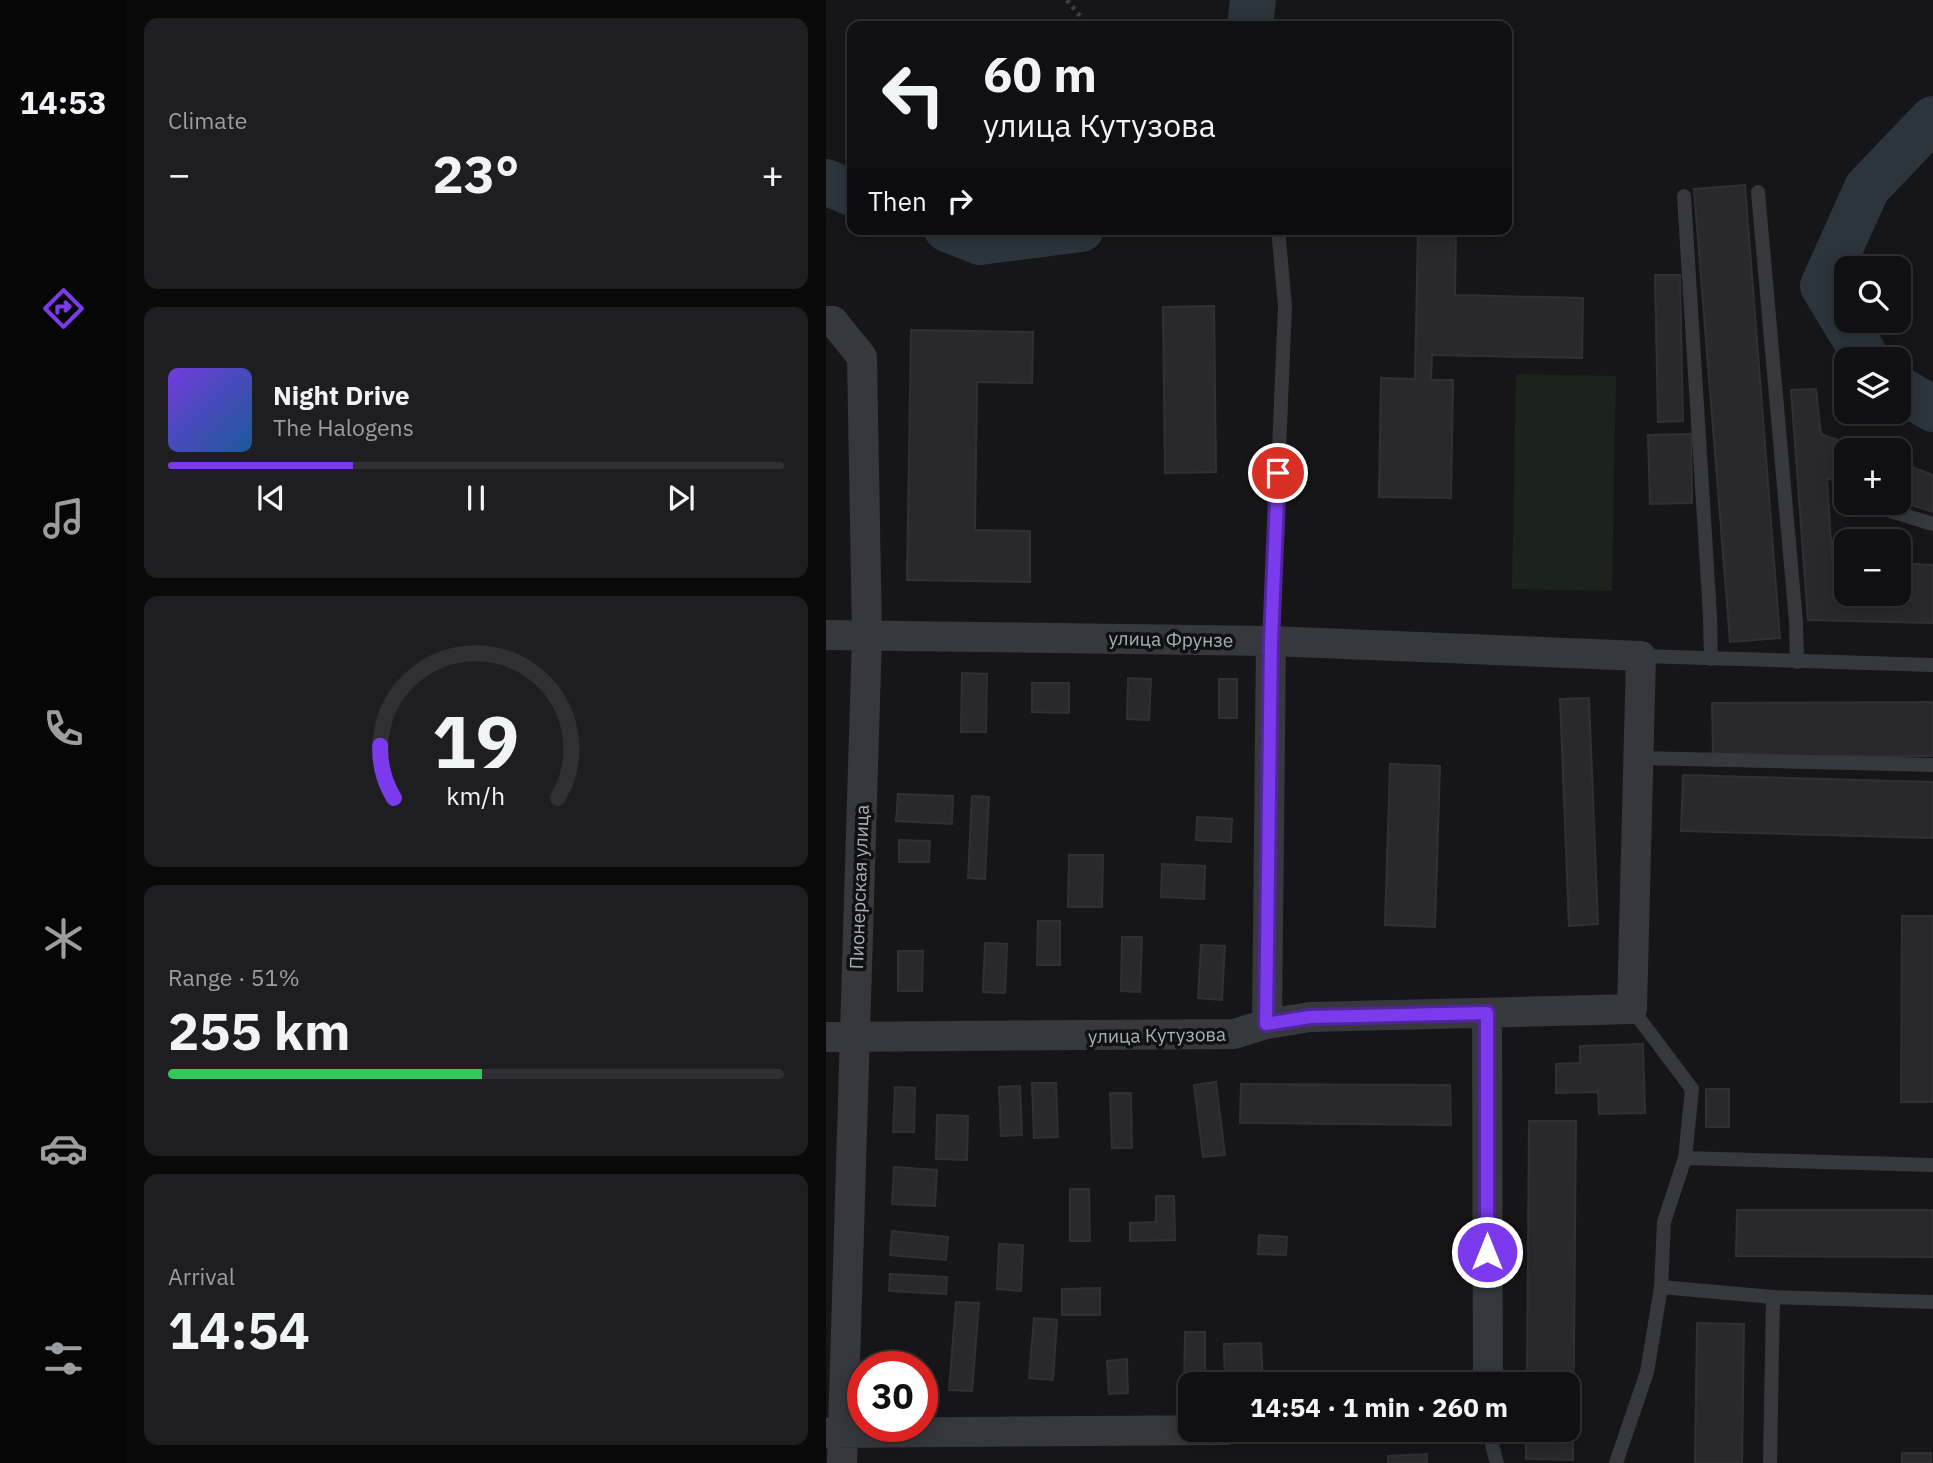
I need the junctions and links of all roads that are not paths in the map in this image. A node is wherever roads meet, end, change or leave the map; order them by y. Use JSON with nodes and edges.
{"nodes":[{"id":1,"x":1758,"y":192,"type":"dead end"},
{"id":2,"x":1684,"y":196,"type":"dead end"},
{"id":3,"x":1279,"y":235,"type":"edge"},
{"id":4,"x":830,"y":321,"type":"edge"},
{"id":5,"x":1904,"y":515,"type":"edge"},
{"id":6,"x":1933,"y":524,"type":"edge"},
{"id":7,"x":826,"y":635,"type":"edge"},
{"id":8,"x":867,"y":635,"type":"junction"},
{"id":9,"x":1271,"y":641,"type":"junction"},
{"id":10,"x":1641,"y":656,"type":"junction"},
{"id":11,"x":1712,"y":659,"type":"junction"},
{"id":12,"x":1797,"y":662,"type":"junction"},
{"id":13,"x":1933,"y":665,"type":"edge"},
{"id":14,"x":1639,"y":758,"type":"junction"},
{"id":15,"x":1933,"y":765,"type":"edge"},
{"id":16,"x":1633,"y":1010,"type":"junction"},
{"id":17,"x":1487,"y":1013,"type":"junction"},
{"id":18,"x":1266,"y":1024,"type":"junction"},
{"id":19,"x":840,"y":1037,"type":"edge"},
{"id":20,"x":1685,"y":1158,"type":"junction"},
{"id":21,"x":1933,"y":1165,"type":"edge"},
{"id":22,"x":1661,"y":1287,"type":"junction"},
{"id":23,"x":1773,"y":1297,"type":"junction"},
{"id":24,"x":1933,"y":1302,"type":"edge"},
{"id":25,"x":1488,"y":1372,"type":"edge"},
{"id":26,"x":1178,"y":1430,"type":"edge"},
{"id":27,"x":834,"y":1433,"type":"edge"},
{"id":28,"x":1491,"y":1442,"type":"edge"},
{"id":29,"x":842,"y":1463,"type":"edge"},
{"id":30,"x":1497,"y":1463,"type":"edge"},
{"id":31,"x":1616,"y":1463,"type":"edge"},
{"id":32,"x":1770,"y":1463,"type":"edge"}],
"edges":[{"from":1,"to":12,"type":"lane"},
{"from":2,"to":11,"type":"lane"},
{"from":3,"to":9,"type":"lane"},
{"from":4,"to":8,"type":"street","name":"Пионерская улица"},
{"from":5,"to":6,"type":"lane"},
{"from":7,"to":8,"type":"street","name":"улица Фрунзе"},
{"from":8,"to":9,"type":"street","name":"улица Фрунзе"},
{"from":8,"to":19,"type":"street","name":"Пионерская улица"},
{"from":9,"to":10,"type":"street","name":"улица Фрунзе"},
{"from":9,"to":18,"type":"street"},
{"from":10,"to":11,"type":"lane"},
{"from":10,"to":14,"type":"street"},
{"from":11,"to":12,"type":"lane"},
{"from":12,"to":13,"type":"lane"},
{"from":14,"to":15,"type":"lane"},
{"from":14,"to":16,"type":"street"},
{"from":16,"to":17,"type":"street","name":"улица Кутузова"},
{"from":16,"to":20,"type":"lane"},
{"from":17,"to":18,"type":"street","name":"улица Кутузова"},
{"from":17,"to":25,"type":"street"},
{"from":18,"to":19,"type":"street","name":"улица Кутузова"},
{"from":19,"to":27,"type":"street","name":"Пионерская улица"},
{"from":20,"to":21,"type":"lane"},
{"from":20,"to":22,"type":"lane"},
{"from":22,"to":23,"type":"lane"},
{"from":22,"to":31,"type":"lane"},
{"from":23,"to":24,"type":"lane"},
{"from":23,"to":32,"type":"lane"},
{"from":26,"to":27,"type":"street"},
{"from":27,"to":29,"type":"street","name":"Пионерская улица"},
{"from":28,"to":30,"type":"lane"}]}
